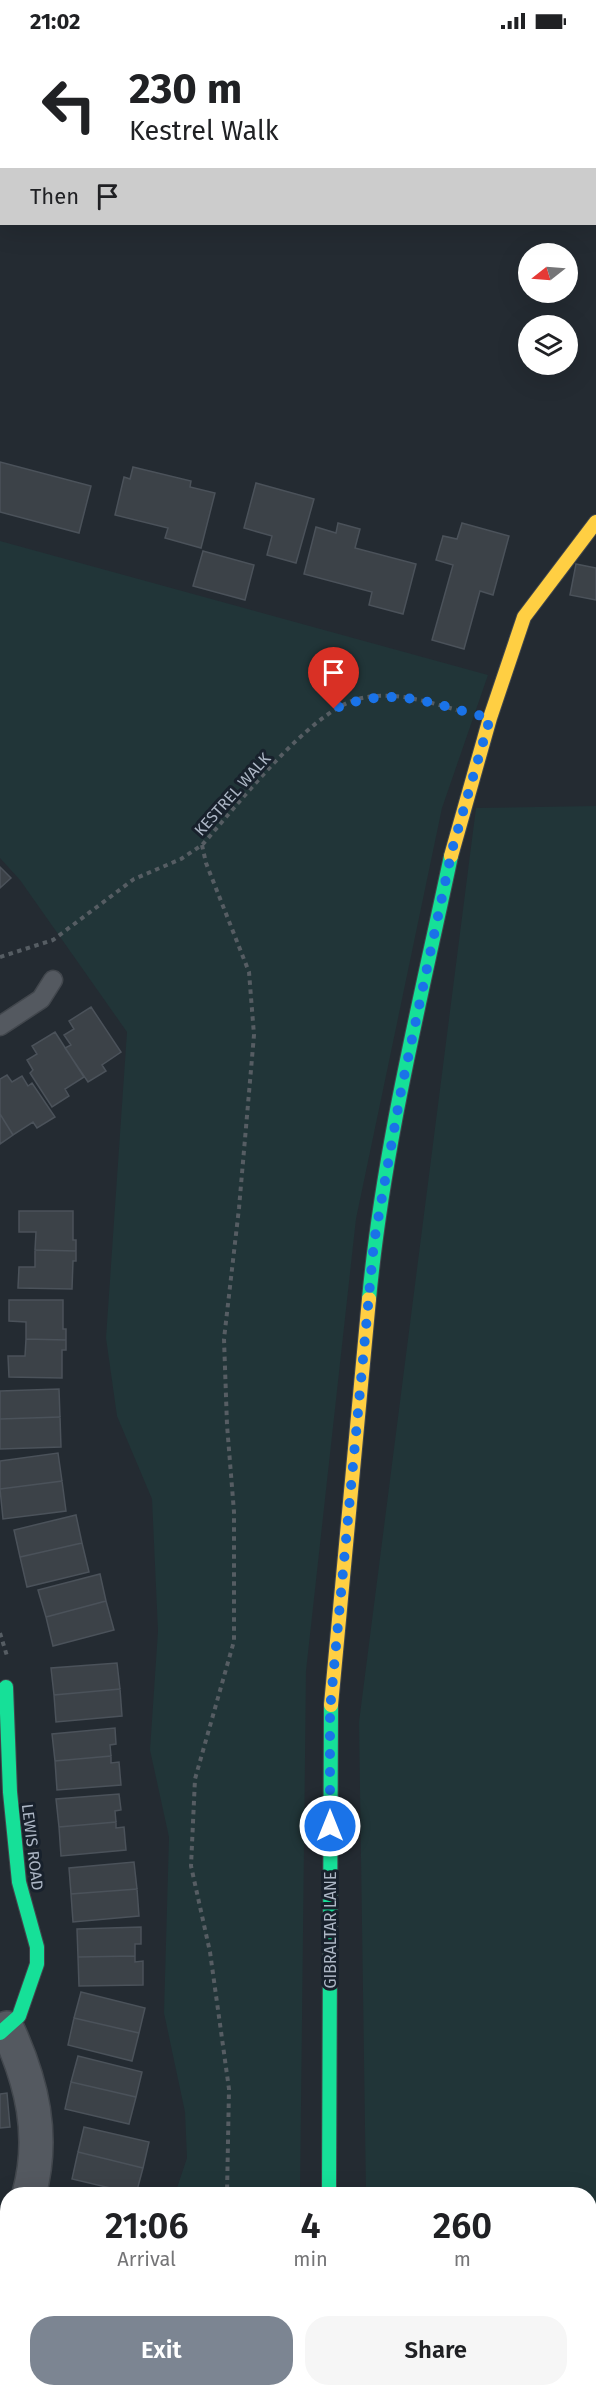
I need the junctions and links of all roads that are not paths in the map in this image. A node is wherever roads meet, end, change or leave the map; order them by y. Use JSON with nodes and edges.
{"nodes":[{"id":1,"x":596,"y":522,"type":"edge"},
{"id":2,"x":53,"y":980,"type":"dead end"},
{"id":3,"x":0,"y":1026,"type":"edge"},
{"id":4,"x":6,"y":1687,"type":"dead end"},
{"id":5,"x":5,"y":1793,"type":"edge"},
{"id":6,"x":3,"y":2030,"type":"edge"},
{"id":7,"x":30,"y":2187,"type":"edge"},
{"id":8,"x":329,"y":2187,"type":"edge"}],
"edges":[{"from":1,"to":8,"type":"street","name":"GIBRALTAR LANE"},
{"from":2,"to":3,"type":"lane"},
{"from":4,"to":5,"type":"street","name":"LEWIS ROAD"},
{"from":5,"to":6,"type":"street","name":"LEWIS ROAD"},
{"from":6,"to":7,"type":"street"}]}
